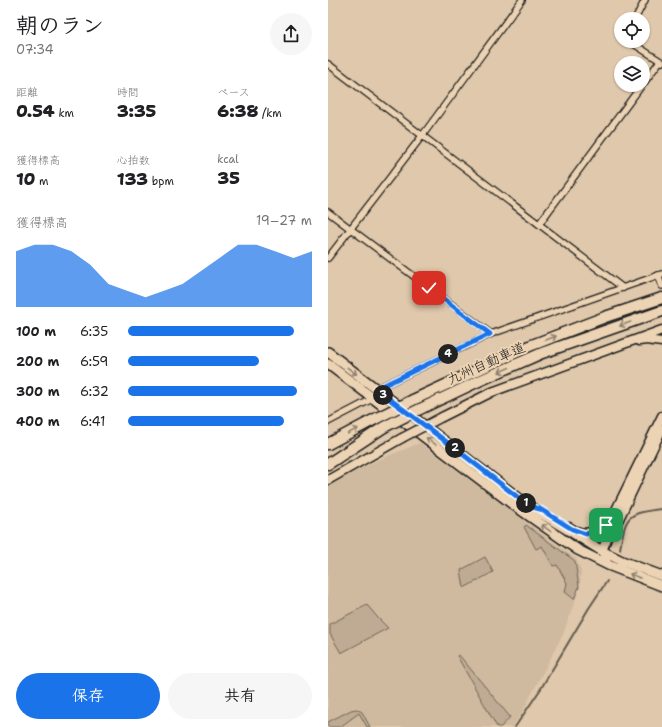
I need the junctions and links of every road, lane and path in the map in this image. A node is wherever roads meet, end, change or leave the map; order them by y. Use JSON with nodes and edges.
{"nodes":[{"id":1,"x":522,"y":0,"type":"edge"},
{"id":2,"x":645,"y":0,"type":"edge"},
{"id":3,"x":639,"y":12,"type":"edge"},
{"id":4,"x":640,"y":48,"type":"edge"},
{"id":5,"x":661,"y":62,"type":"edge"},
{"id":6,"x":328,"y":64,"type":"edge"},
{"id":7,"x":650,"y":76,"type":"edge"},
{"id":8,"x":638,"y":92,"type":"edge"},
{"id":9,"x":422,"y":136,"type":"junction"},
{"id":10,"x":328,"y":212,"type":"edge"},
{"id":11,"x":539,"y":224,"type":"junction"},
{"id":12,"x":350,"y":228,"type":"junction"},
{"id":13,"x":328,"y":258,"type":"edge"},
{"id":14,"x":660,"y":275,"type":"edge"},
{"id":15,"x":662,"y":286,"type":"edge"},
{"id":16,"x":623,"y":288,"type":"junction"},
{"id":17,"x":662,"y":298,"type":"edge"},
{"id":18,"x":662,"y":310,"type":"edge"},
{"id":19,"x":662,"y":330,"type":"edge"},
{"id":20,"x":490,"y":334,"type":"junction"},
{"id":21,"x":627,"y":342,"type":"junction"},
{"id":22,"x":662,"y":342,"type":"edge"},
{"id":23,"x":328,"y":352,"type":"edge"},
{"id":24,"x":328,"y":364,"type":"edge"},
{"id":25,"x":375,"y":393,"type":"junction"},
{"id":26,"x":662,"y":416,"type":"edge"},
{"id":27,"x":328,"y":422,"type":"edge"},
{"id":28,"x":384,"y":427,"type":"junction"},
{"id":29,"x":662,"y":429,"type":"edge"},
{"id":30,"x":328,"y":444,"type":"edge"},
{"id":31,"x":328,"y":458,"type":"edge"},
{"id":32,"x":328,"y":464,"type":"edge"},
{"id":33,"x":328,"y":480,"type":"edge"},
{"id":34,"x":529,"y":506,"type":"junction"},
{"id":35,"x":612,"y":522,"type":"junction"},
{"id":36,"x":578,"y":550,"type":"junction"},
{"id":37,"x":602,"y":551,"type":"junction"},
{"id":38,"x":608,"y":565,"type":"junction"},
{"id":39,"x":662,"y":576,"type":"edge"},
{"id":40,"x":662,"y":586,"type":"edge"}],
"edges":[{"from":1,"to":9,"type":"street"},
{"from":2,"to":3,"type":"street"},
{"from":4,"to":5,"type":"street"},
{"from":5,"to":7,"type":"street"},
{"from":6,"to":9,"type":"street"},
{"from":8,"to":11,"type":"street"},
{"from":9,"to":11,"type":"street"},
{"from":9,"to":12,"type":"street"},
{"from":10,"to":12,"type":"street"},
{"from":11,"to":16,"type":"street"},
{"from":12,"to":13,"type":"street"},
{"from":12,"to":20,"type":"street"},
{"from":14,"to":15,"type":"street"},
{"from":14,"to":16,"type":"street"},
{"from":16,"to":20,"type":"street"},
{"from":30,"to":17,"type":"highway","name":"九州自動車道","one_way":true,"bridge":true},
{"from":18,"to":28,"type":"highway","name":"九州自動車道","one_way":true,"bridge":true},
{"from":19,"to":21,"type":"street"},
{"from":20,"to":25,"type":"street"},
{"from":21,"to":22,"type":"street"},
{"from":21,"to":33,"type":"street","bridge":true},
{"from":23,"to":25,"type":"main road","one_way":true},
{"from":24,"to":25,"type":"main road"},
{"from":25,"to":27,"type":"street"},
{"from":25,"to":34,"type":"main road"},
{"from":36,"to":25,"type":"main road","one_way":true},
{"from":26,"to":35,"type":"street"},
{"from":28,"to":31,"type":"highway","name":"九州自動車道"},
{"from":28,"to":32,"type":"highway"},
{"from":29,"to":35,"type":"street"},
{"from":34,"to":35,"type":"street"},
{"from":34,"to":37,"type":"main road"},
{"from":35,"to":37,"type":"street"},
{"from":36,"to":37,"type":"street"},
{"from":36,"to":38,"type":"main road"},
{"from":37,"to":38,"type":"street"},
{"from":37,"to":39,"type":"main road"},
{"from":40,"to":38,"type":"main road","one_way":true}]}
